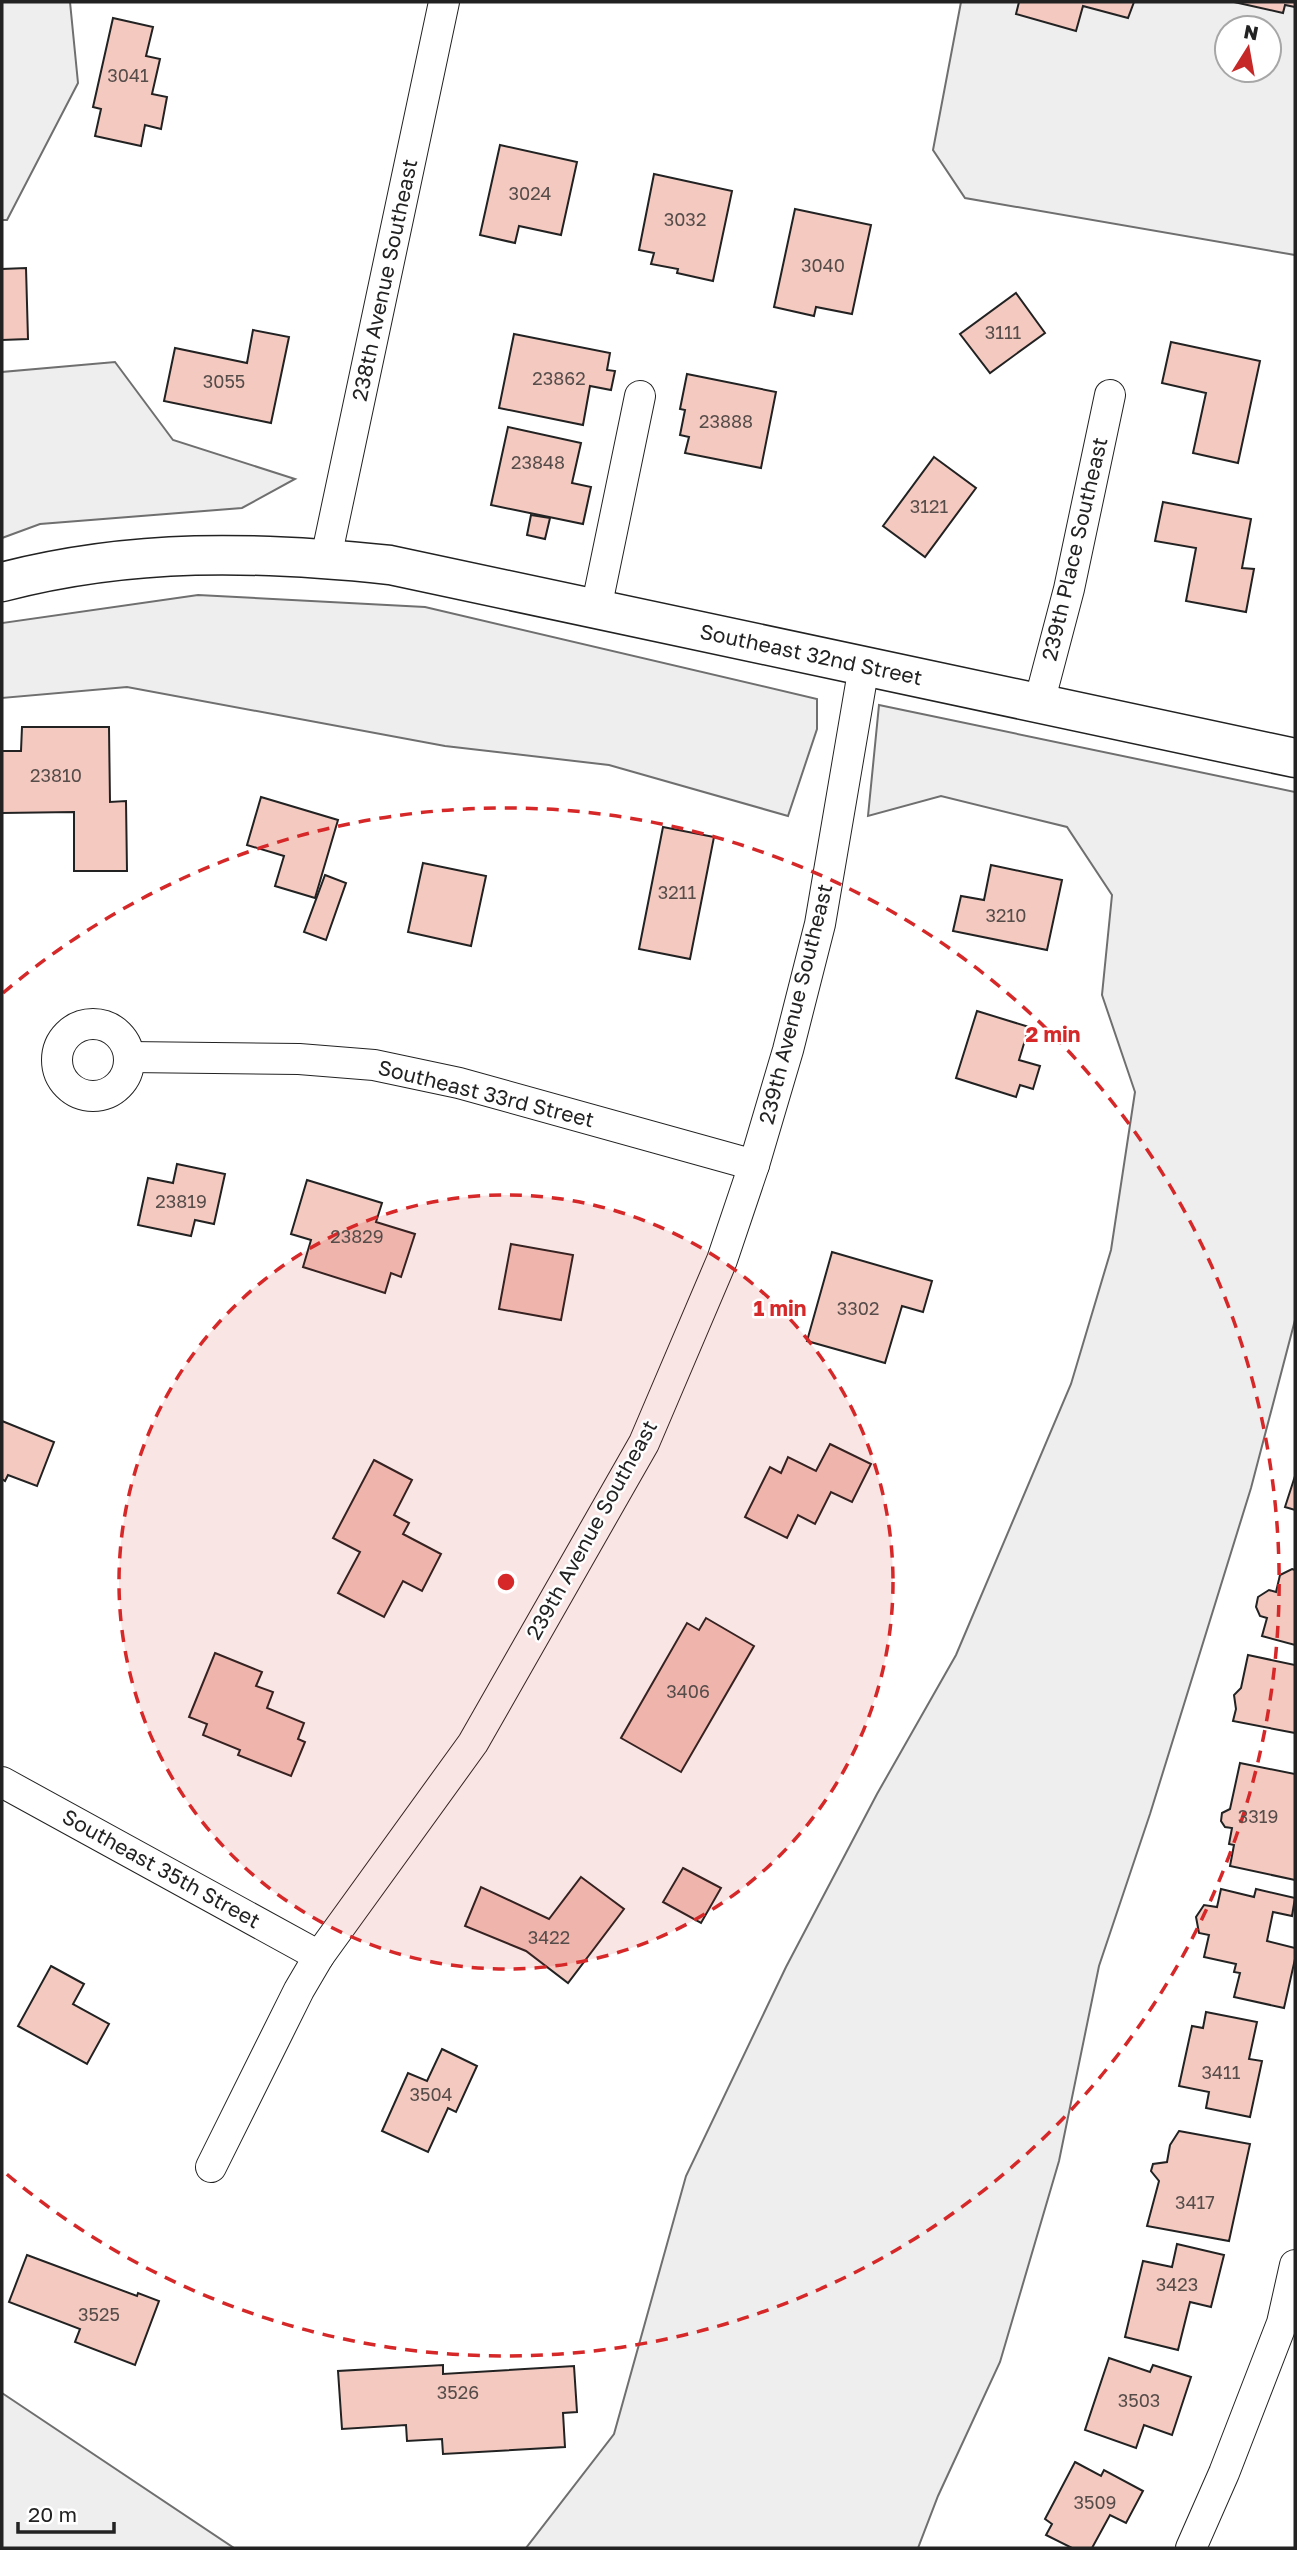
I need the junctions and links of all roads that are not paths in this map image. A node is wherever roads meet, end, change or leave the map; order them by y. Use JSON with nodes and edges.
{"nodes":[{"id":1,"x":444,"y":2,"type":"edge"},
{"id":2,"x":1110,"y":395,"type":"dead end"},
{"id":3,"x":640,"y":397,"type":"dead end"},
{"id":4,"x":326,"y":558,"type":"junction"},
{"id":5,"x":2,"y":582,"type":"edge"},
{"id":6,"x":596,"y":609,"type":"junction"},
{"id":7,"x":864,"y":666,"type":"junction"},
{"id":8,"x":1039,"y":703,"type":"junction"},
{"id":9,"x":1295,"y":758,"type":"edge"},
{"id":10,"x":129,"y":1057,"type":"dead end"},
{"id":11,"x":754,"y":1165,"type":"junction"},
{"id":12,"x":2,"y":1782,"type":"edge"},
{"id":13,"x":319,"y":1956,"type":"junction"},
{"id":14,"x":211,"y":2167,"type":"dead end"},
{"id":15,"x":1295,"y":2265,"type":"edge"},
{"id":16,"x":1191,"y":2548,"type":"edge"}],
"edges":[{"from":1,"to":4,"type":"street","name":"238th Avenue Southeast"},
{"from":2,"to":8,"type":"street","name":"239th Place Southeast"},
{"from":3,"to":6,"type":"street"},
{"from":4,"to":5,"type":"street","name":"Southeast 32nd Street"},
{"from":4,"to":6,"type":"street","name":"Southeast 32nd Street"},
{"from":6,"to":7,"type":"street","name":"Southeast 32nd Street"},
{"from":7,"to":8,"type":"street","name":"Southeast 32nd Street"},
{"from":7,"to":11,"type":"street","name":"239th Avenue Southeast"},
{"from":8,"to":9,"type":"street","name":"Southeast 32nd Street"},
{"from":10,"to":11,"type":"street","name":"Southeast 33rd Street"},
{"from":11,"to":13,"type":"street","name":"239th Avenue Southeast"},
{"from":12,"to":13,"type":"street","name":"Southeast 35th Street"},
{"from":13,"to":14,"type":"street","name":"239th Avenue Southeast"},
{"from":15,"to":16,"type":"street"}]}
